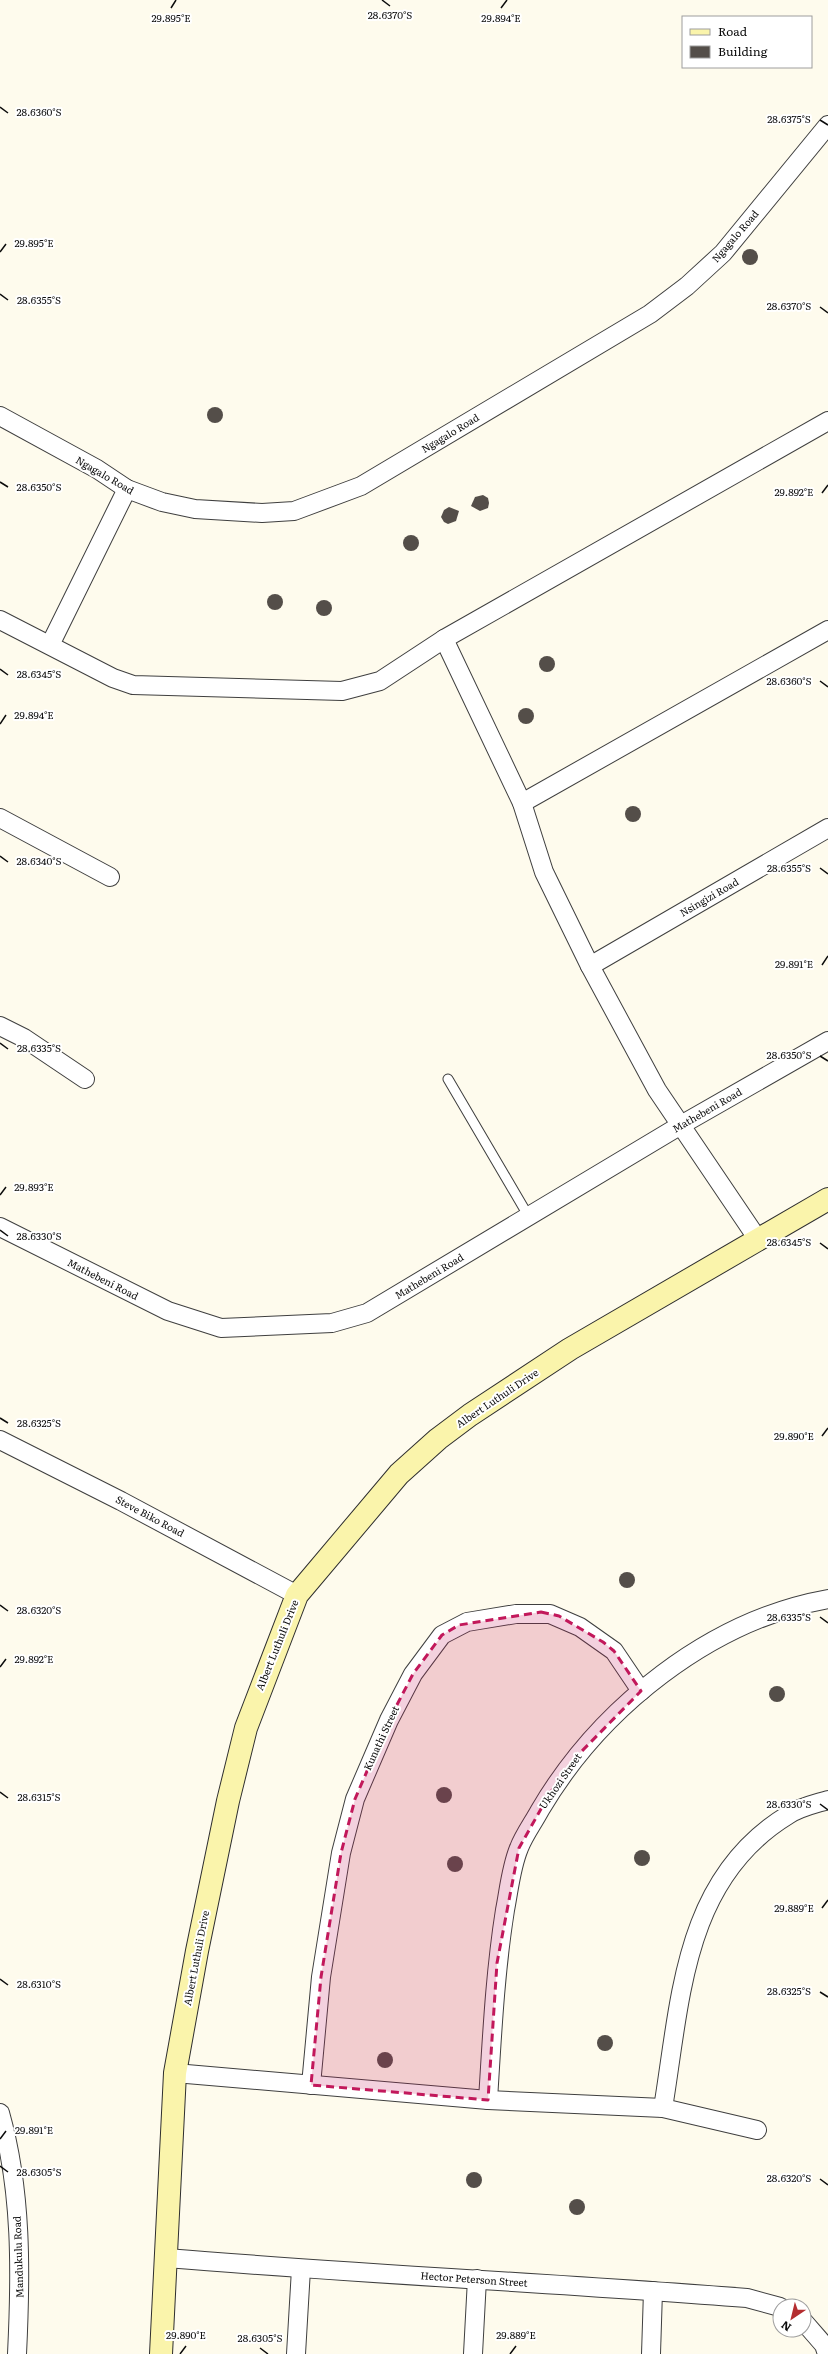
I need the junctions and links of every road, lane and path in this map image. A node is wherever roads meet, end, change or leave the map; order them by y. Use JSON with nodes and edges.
{"nodes":[{"id":1,"x":828,"y":126,"type":"edge"},
{"id":2,"x":0,"y":416,"type":"edge"},
{"id":3,"x":828,"y":421,"type":"edge"},
{"id":4,"x":127,"y":489,"type":"junction"},
{"id":5,"x":0,"y":620,"type":"edge"},
{"id":6,"x":828,"y":630,"type":"edge"},
{"id":7,"x":444,"y":639,"type":"junction"},
{"id":8,"x":50,"y":645,"type":"junction"},
{"id":9,"x":522,"y":803,"type":"junction"},
{"id":10,"x":0,"y":818,"type":"edge"},
{"id":11,"x":828,"y":828,"type":"edge"},
{"id":12,"x":110,"y":877,"type":"dead end"},
{"id":13,"x":590,"y":966,"type":"junction"},
{"id":14,"x":0,"y":1026,"type":"edge"},
{"id":15,"x":828,"y":1041,"type":"edge"},
{"id":16,"x":85,"y":1078,"type":"dead end"},
{"id":17,"x":448,"y":1079,"type":"dead end"},
{"id":18,"x":680,"y":1125,"type":"junction"},
{"id":19,"x":828,"y":1199,"type":"edge"},
{"id":20,"x":529,"y":1217,"type":"junction"},
{"id":21,"x":0,"y":1227,"type":"edge"},
{"id":22,"x":759,"y":1241,"type":"junction"},
{"id":23,"x":0,"y":1440,"type":"edge"},
{"id":24,"x":297,"y":1596,"type":"junction"},
{"id":25,"x":828,"y":1599,"type":"edge"},
{"id":26,"x":642,"y":1691,"type":"junction"},
{"id":27,"x":828,"y":1800,"type":"edge"},
{"id":28,"x":176,"y":2073,"type":"junction"},
{"id":29,"x":311,"y":2085,"type":"junction"},
{"id":30,"x":488,"y":2100,"type":"junction"},
{"id":31,"x":663,"y":2108,"type":"junction"},
{"id":32,"x":0,"y":2113,"type":"edge"},
{"id":33,"x":757,"y":2130,"type":"dead end"},
{"id":34,"x":166,"y":2258,"type":"junction"},
{"id":35,"x":301,"y":2269,"type":"junction"},
{"id":36,"x":477,"y":2279,"type":"junction"},
{"id":37,"x":653,"y":2291,"type":"junction"},
{"id":38,"x":772,"y":2305,"type":"edge"},
{"id":39,"x":812,"y":2331,"type":"edge"},
{"id":40,"x":17,"y":2354,"type":"edge"},
{"id":41,"x":161,"y":2354,"type":"edge"},
{"id":42,"x":296,"y":2354,"type":"edge"},
{"id":43,"x":474,"y":2354,"type":"edge"},
{"id":44,"x":651,"y":2354,"type":"edge"},
{"id":45,"x":827,"y":2354,"type":"edge"}],
"edges":[{"from":1,"to":4,"type":"street","name":"Ngagalo Road"},
{"from":2,"to":4,"type":"street","name":"Ngagalo Road"},
{"from":3,"to":7,"type":"street"},
{"from":4,"to":8,"type":"street"},
{"from":5,"to":8,"type":"street"},
{"from":6,"to":9,"type":"street"},
{"from":7,"to":8,"type":"street"},
{"from":7,"to":9,"type":"street"},
{"from":9,"to":13,"type":"street"},
{"from":10,"to":12,"type":"street"},
{"from":11,"to":13,"type":"street","name":"Nsingizi Road"},
{"from":13,"to":18,"type":"street"},
{"from":14,"to":16,"type":"street"},
{"from":15,"to":18,"type":"street","name":"Mathebeni Road"},
{"from":17,"to":20,"type":"lane"},
{"from":18,"to":20,"type":"street","name":"Mathebeni Road"},
{"from":18,"to":22,"type":"street"},
{"from":19,"to":22,"type":"street","name":"Albert Luthuli Drive"},
{"from":20,"to":21,"type":"street","name":"Mathebeni Road"},
{"from":22,"to":24,"type":"street","name":"Albert Luthuli Drive"},
{"from":23,"to":24,"type":"street","name":"Steve Biko Road"},
{"from":24,"to":28,"type":"street","name":"Albert Luthuli Drive"},
{"from":25,"to":26,"type":"street","name":"Ukhozi Street"},
{"from":26,"to":29,"type":"street","name":"Kunathi Street"},
{"from":26,"to":30,"type":"street","name":"Ukhozi Street"},
{"from":27,"to":31,"type":"street"},
{"from":28,"to":29,"type":"street"},
{"from":28,"to":34,"type":"street","name":"Albert Luthuli Drive"},
{"from":29,"to":30,"type":"street"},
{"from":30,"to":31,"type":"street"},
{"from":31,"to":33,"type":"street"},
{"from":32,"to":40,"type":"street","name":"Mandukulu Road"},
{"from":34,"to":35,"type":"street","name":"Hector Peterson Street"},
{"from":34,"to":41,"type":"street","name":"Albert Luthuli Drive"},
{"from":35,"to":36,"type":"street","name":"Hector Peterson Street"},
{"from":35,"to":42,"type":"street"},
{"from":36,"to":37,"type":"street","name":"Hector Peterson Street"},
{"from":36,"to":43,"type":"street"},
{"from":37,"to":38,"type":"street","name":"Hector Peterson Street"},
{"from":37,"to":44,"type":"street"},
{"from":39,"to":45,"type":"street"}]}
